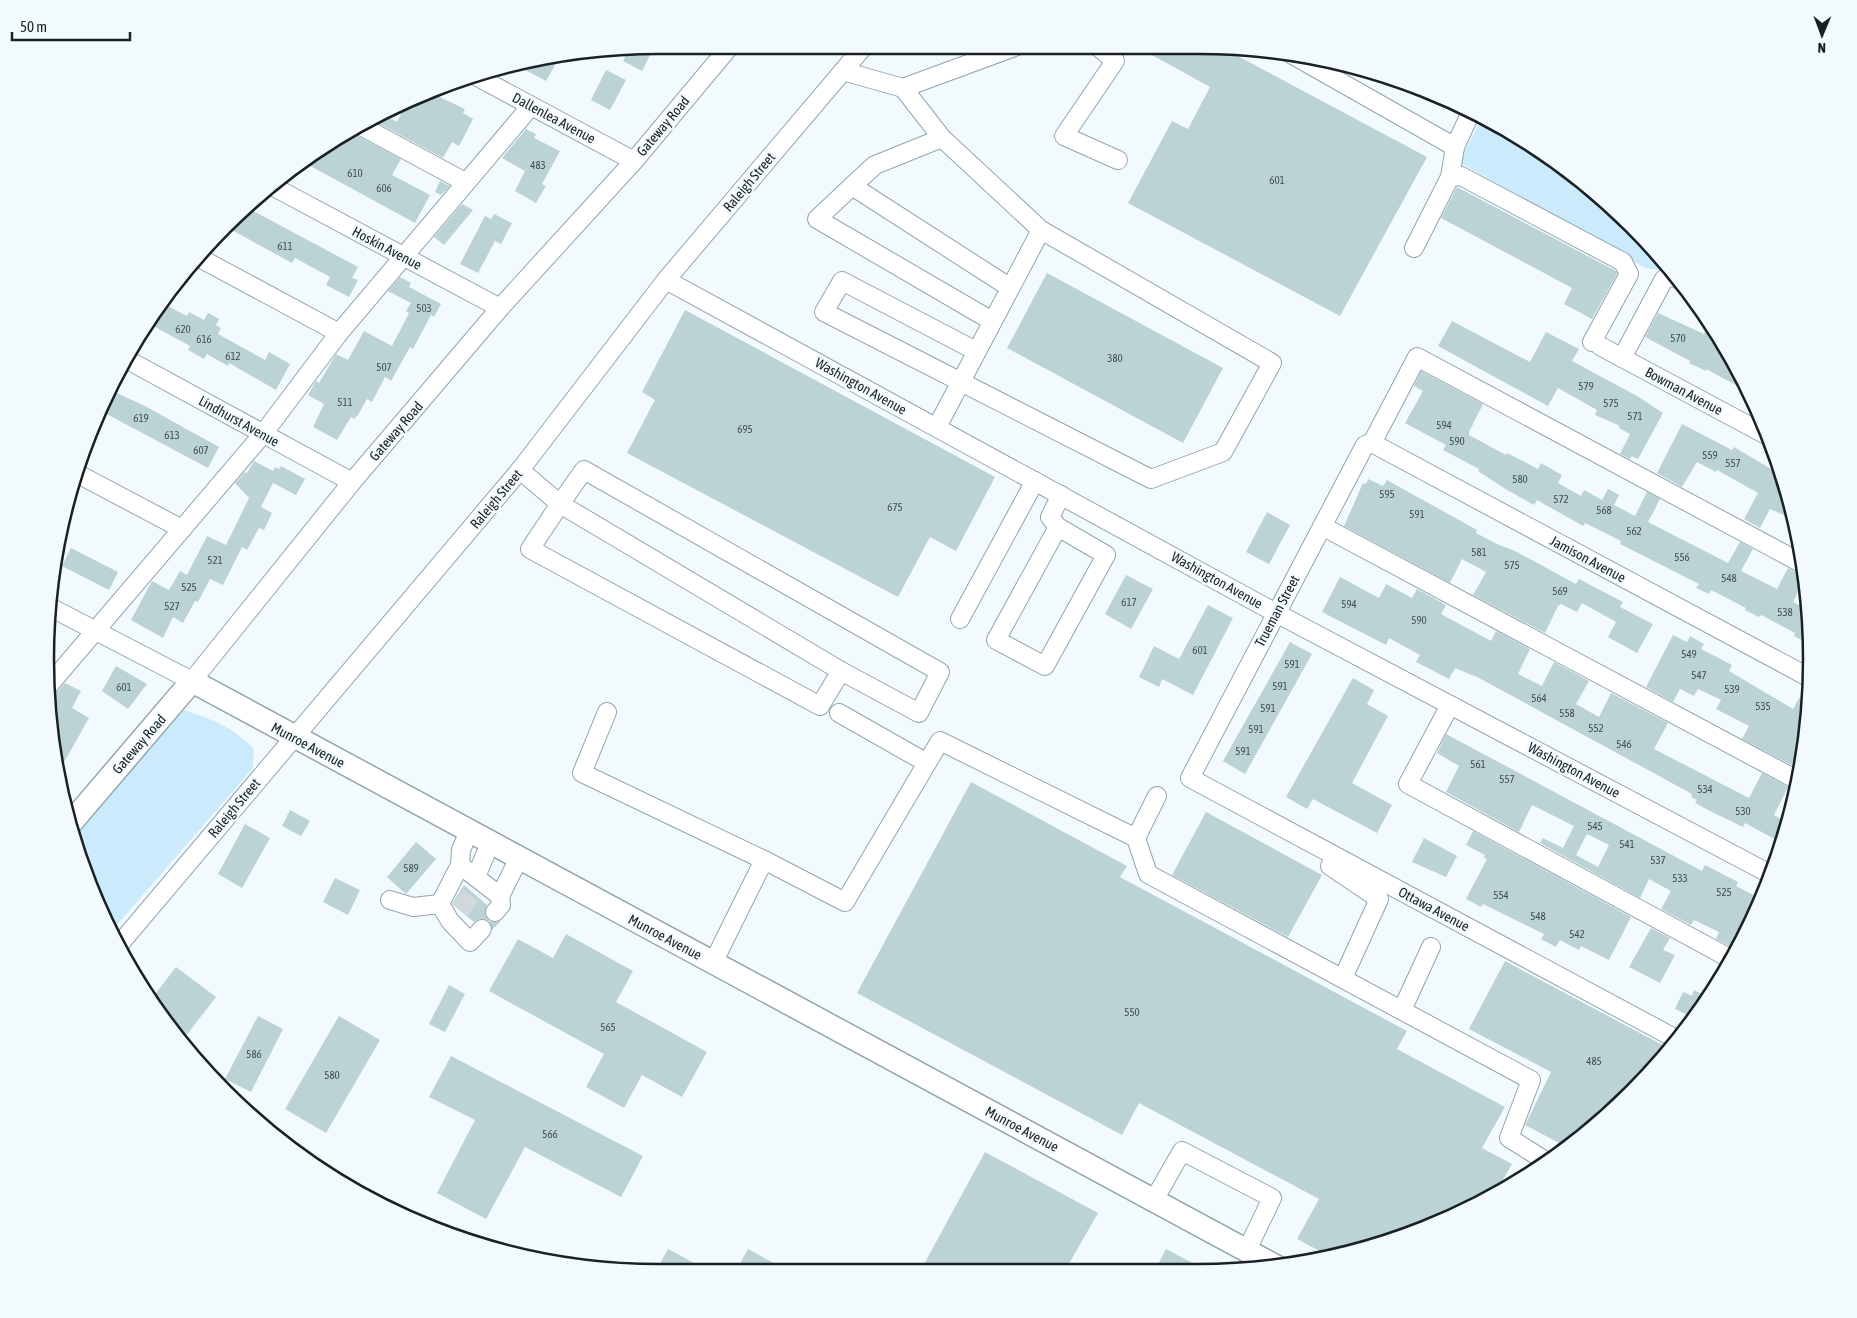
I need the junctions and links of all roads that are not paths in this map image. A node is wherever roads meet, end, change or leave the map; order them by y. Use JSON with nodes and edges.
{"nodes":[{"id":1,"x":723,"y":54,"type":"edge"},
{"id":2,"x":857,"y":54,"type":"edge"},
{"id":3,"x":996,"y":54,"type":"edge"},
{"id":4,"x":1107,"y":54,"type":"edge"},
{"id":5,"x":1309,"y":64,"type":"edge"},
{"id":6,"x":843,"y":71,"type":"junction"},
{"id":7,"x":483,"y":80,"type":"edge"},
{"id":8,"x":903,"y":88,"type":"junction"},
{"id":9,"x":531,"y":106,"type":"junction"},
{"id":10,"x":1468,"y":117,"type":"edge"},
{"id":11,"x":366,"y":129,"type":"edge"},
{"id":12,"x":942,"y":138,"type":"junction"},
{"id":13,"x":1455,"y":146,"type":"junction"},
{"id":14,"x":1118,"y":160,"type":"dead end"},
{"id":15,"x":634,"y":161,"type":"junction"},
{"id":16,"x":1450,"y":177,"type":"junction"},
{"id":17,"x":465,"y":182,"type":"junction"},
{"id":18,"x":852,"y":186,"type":"junction"},
{"id":19,"x":278,"y":189,"type":"edge"},
{"id":20,"x":1041,"y":230,"type":"junction"},
{"id":21,"x":1414,"y":248,"type":"dead end"},
{"id":22,"x":402,"y":256,"type":"junction"},
{"id":23,"x":204,"y":260,"type":"edge"},
{"id":24,"x":1667,"y":277,"type":"edge"},
{"id":25,"x":666,"y":280,"type":"junction"},
{"id":26,"x":1010,"y":287,"type":"junction"},
{"id":27,"x":500,"y":308,"type":"junction"},
{"id":28,"x":992,"y":321,"type":"junction"},
{"id":29,"x":339,"y":332,"type":"junction"},
{"id":30,"x":976,"y":351,"type":"junction"},
{"id":31,"x":1622,"y":358,"type":"junction"},
{"id":32,"x":132,"y":362,"type":"edge"},
{"id":33,"x":961,"y":381,"type":"junction"},
{"id":34,"x":937,"y":427,"type":"junction"},
{"id":35,"x":1758,"y":431,"type":"edge"},
{"id":36,"x":263,"y":434,"type":"junction"},
{"id":37,"x":1369,"y":444,"type":"junction"},
{"id":38,"x":520,"y":470,"type":"junction"},
{"id":39,"x":82,"y":476,"type":"edge"},
{"id":40,"x":1035,"y":481,"type":"junction"},
{"id":41,"x":352,"y":482,"type":"junction"},
{"id":42,"x":1061,"y":495,"type":"junction"},
{"id":43,"x":560,"y":504,"type":"junction"},
{"id":44,"x":1322,"y":526,"type":"junction"},
{"id":45,"x":1058,"y":528,"type":"junction"},
{"id":46,"x":182,"y":529,"type":"junction"},
{"id":47,"x":1795,"y":560,"type":"edge"},
{"id":48,"x":56,"y":610,"type":"edge"},
{"id":49,"x":1276,"y":613,"type":"junction"},
{"id":50,"x":960,"y":619,"type":"dead end"},
{"id":51,"x":94,"y":631,"type":"junction"},
{"id":52,"x":841,"y":671,"type":"junction"},
{"id":53,"x":1803,"y":674,"type":"edge"},
{"id":54,"x":54,"y":679,"type":"edge"},
{"id":55,"x":192,"y":681,"type":"junction"},
{"id":56,"x":1450,"y":705,"type":"junction"},
{"id":57,"x":607,"y":712,"type":"dead end"},
{"id":58,"x":840,"y":713,"type":"dead end"},
{"id":59,"x":294,"y":737,"type":"junction"},
{"id":60,"x":927,"y":763,"type":"junction"},
{"id":61,"x":1792,"y":777,"type":"edge"},
{"id":62,"x":1190,"y":778,"type":"joint"},
{"id":63,"x":1157,"y":796,"type":"dead end"},
{"id":64,"x":75,"y":818,"type":"edge"},
{"id":65,"x":468,"y":831,"type":"junction"},
{"id":66,"x":1136,"y":838,"type":"junction"},
{"id":67,"x":490,"y":843,"type":"junction"},
{"id":68,"x":519,"y":858,"type":"junction"},
{"id":69,"x":764,"y":860,"type":"junction"},
{"id":70,"x":460,"y":865,"type":"junction"},
{"id":71,"x":1330,"y":866,"type":"dead end"},
{"id":72,"x":1765,"y":871,"type":"edge"},
{"id":73,"x":477,"y":884,"type":"junction"},
{"id":74,"x":390,"y":900,"type":"dead end"},
{"id":75,"x":440,"y":904,"type":"junction"},
{"id":76,"x":476,"y":935,"type":"dead end"},
{"id":77,"x":123,"y":940,"type":"edge"},
{"id":78,"x":1431,"y":947,"type":"dead end"},
{"id":79,"x":1725,"y":956,"type":"edge"},
{"id":80,"x":713,"y":963,"type":"junction"},
{"id":81,"x":1343,"y":978,"type":"junction"},
{"id":82,"x":1402,"y":1010,"type":"junction"},
{"id":83,"x":1671,"y":1036,"type":"edge"},
{"id":84,"x":1540,"y":1158,"type":"edge"},
{"id":85,"x":1154,"y":1200,"type":"junction"},
{"id":86,"x":1247,"y":1250,"type":"junction"},
{"id":87,"x":1265,"y":1260,"type":"edge"}],
"edges":[{"from":1,"to":15,"type":"street","name":"Gateway Road"},
{"from":2,"to":6,"type":"street","name":"Raleigh Street"},
{"from":3,"to":8,"type":"street"},
{"from":4,"to":14,"type":"street"},
{"from":5,"to":13,"type":"street"},
{"from":6,"to":8,"type":"street"},
{"from":6,"to":25,"type":"street","name":"Raleigh Street"},
{"from":7,"to":9,"type":"street","name":"Dallenlea Avenue"},
{"from":8,"to":12,"type":"street"},
{"from":9,"to":15,"type":"street","name":"Dallenlea Avenue"},
{"from":9,"to":17,"type":"street"},
{"from":10,"to":13,"type":"street"},
{"from":11,"to":17,"type":"street"},
{"from":12,"to":18,"type":"street"},
{"from":12,"to":20,"type":"street"},
{"from":13,"to":16,"type":"street"},
{"from":15,"to":27,"type":"street","name":"Gateway Road"},
{"from":16,"to":21,"type":"street"},
{"from":16,"to":31,"type":"street","name":"Bowman Avenue"},
{"from":17,"to":22,"type":"street"},
{"from":18,"to":26,"type":"street"},
{"from":18,"to":28,"type":"street"},
{"from":19,"to":22,"type":"street","name":"Hoskin Avenue"},
{"from":20,"to":26,"type":"street"},
{"from":20,"to":33,"type":"street"},
{"from":22,"to":27,"type":"street","name":"Hoskin Avenue"},
{"from":22,"to":29,"type":"street"},
{"from":23,"to":29,"type":"street"},
{"from":24,"to":31,"type":"street"},
{"from":25,"to":34,"type":"street","name":"Washington Avenue"},
{"from":25,"to":38,"type":"street","name":"Raleigh Street"},
{"from":26,"to":28,"type":"street"},
{"from":27,"to":41,"type":"street","name":"Gateway Road"},
{"from":28,"to":30,"type":"street"},
{"from":29,"to":36,"type":"street"},
{"from":30,"to":33,"type":"street"},
{"from":30,"to":33,"type":"street"},
{"from":31,"to":35,"type":"street","name":"Bowman Avenue"},
{"from":32,"to":36,"type":"street","name":"Lindhurst Avenue"},
{"from":33,"to":34,"type":"street"},
{"from":34,"to":40,"type":"street","name":"Washington Avenue"},
{"from":36,"to":41,"type":"street","name":"Lindhurst Avenue"},
{"from":36,"to":46,"type":"street"},
{"from":37,"to":44,"type":"street","name":"Trueman Street"},
{"from":37,"to":47,"type":"street","name":"Trueman Street"},
{"from":37,"to":53,"type":"street","name":"Jamison Avenue"},
{"from":38,"to":43,"type":"street"},
{"from":38,"to":59,"type":"street","name":"Raleigh Street"},
{"from":39,"to":46,"type":"street"},
{"from":40,"to":42,"type":"street","name":"Washington Avenue"},
{"from":40,"to":50,"type":"street"},
{"from":41,"to":55,"type":"street","name":"Gateway Road"},
{"from":42,"to":45,"type":"street"},
{"from":42,"to":49,"type":"street","name":"Washington Avenue"},
{"from":43,"to":52,"type":"street"},
{"from":43,"to":52,"type":"street"},
{"from":43,"to":52,"type":"street"},
{"from":44,"to":49,"type":"street","name":"Trueman Street"},
{"from":44,"to":61,"type":"street"},
{"from":45,"to":45,"type":"street"},
{"from":46,"to":51,"type":"street"},
{"from":48,"to":51,"type":"street","name":"Munroe Avenue"},
{"from":49,"to":56,"type":"street","name":"Washington Avenue"},
{"from":49,"to":62,"type":"street","name":"Trueman Street"},
{"from":51,"to":54,"type":"street"},
{"from":51,"to":55,"type":"street","name":"Munroe Avenue"},
{"from":55,"to":59,"type":"main road","name":"Munroe Avenue"},
{"from":55,"to":64,"type":"main road","name":"Gateway Road"},
{"from":56,"to":72,"type":"street","name":"Washington Avenue"},
{"from":56,"to":79,"type":"street"},
{"from":57,"to":69,"type":"street"},
{"from":58,"to":60,"type":"street"},
{"from":59,"to":65,"type":"main road","name":"Munroe Avenue"},
{"from":59,"to":77,"type":"street","name":"Raleigh Street"},
{"from":60,"to":66,"type":"street"},
{"from":60,"to":69,"type":"street"},
{"from":62,"to":83,"type":"street","name":"Ottawa Avenue"},
{"from":63,"to":66,"type":"street"},
{"from":65,"to":67,"type":"main road","name":"Munroe Avenue"},
{"from":65,"to":70,"type":"street"},
{"from":66,"to":81,"type":"street"},
{"from":67,"to":68,"type":"main road","name":"Munroe Avenue"},
{"from":67,"to":73,"type":"street"},
{"from":68,"to":73,"type":"street"},
{"from":68,"to":80,"type":"main road","name":"Munroe Avenue"},
{"from":69,"to":80,"type":"street"},
{"from":70,"to":73,"type":"street"},
{"from":70,"to":75,"type":"street"},
{"from":71,"to":81,"type":"street"},
{"from":74,"to":75,"type":"street"},
{"from":75,"to":76,"type":"street"},
{"from":78,"to":82,"type":"street"},
{"from":80,"to":85,"type":"main road","name":"Munroe Avenue"},
{"from":81,"to":82,"type":"street"},
{"from":82,"to":84,"type":"street"},
{"from":85,"to":86,"type":"main road","name":"Munroe Avenue"},
{"from":85,"to":86,"type":"street"},
{"from":86,"to":87,"type":"main road","name":"Munroe Avenue"}]}
